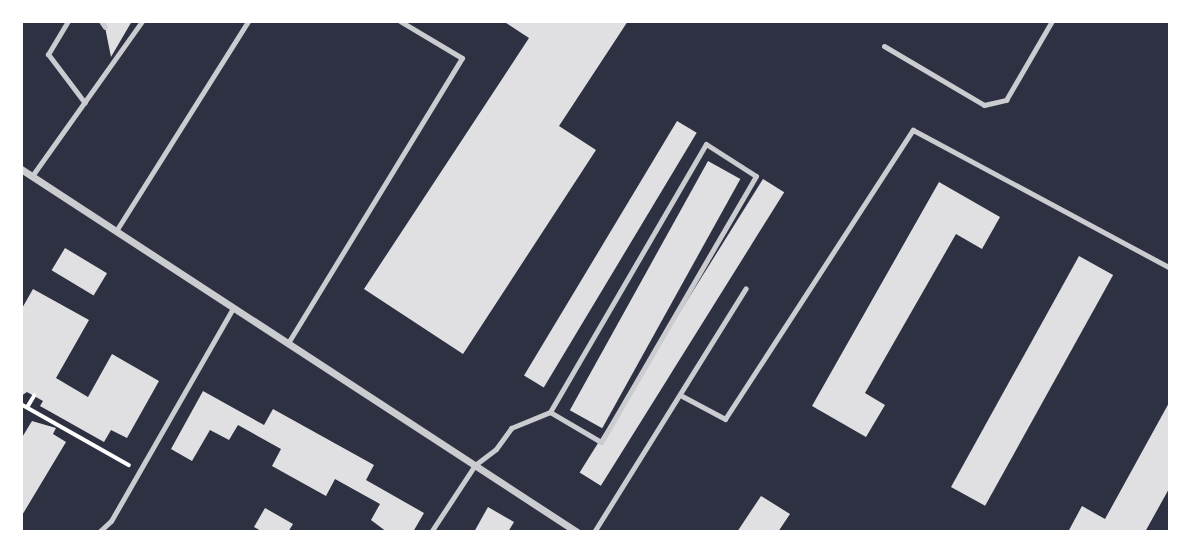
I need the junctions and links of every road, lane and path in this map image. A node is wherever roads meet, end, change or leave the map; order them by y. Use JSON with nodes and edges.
{"nodes":[{"id":1,"x":68,"y":21,"type":"edge"},
{"id":2,"x":101,"y":21,"type":"edge"},
{"id":3,"x":248,"y":21,"type":"edge"},
{"id":4,"x":400,"y":21,"type":"edge"},
{"id":5,"x":1052,"y":21,"type":"edge"},
{"id":6,"x":139,"y":22,"type":"edge"},
{"id":7,"x":105,"y":27,"type":"dead end"},
{"id":8,"x":884,"y":46,"type":"dead end"},
{"id":9,"x":85,"y":103,"type":"junction"},
{"id":10,"x":21,"y":169,"type":"edge"},
{"id":11,"x":32,"y":176,"type":"junction"},
{"id":12,"x":116,"y":231,"type":"junction"},
{"id":13,"x":1170,"y":268,"type":"edge"},
{"id":14,"x":746,"y":288,"type":"dead end"},
{"id":15,"x":233,"y":308,"type":"junction"},
{"id":16,"x":288,"y":343,"type":"junction"},
{"id":17,"x":34,"y":396,"type":"dead end"},
{"id":18,"x":682,"y":396,"type":"junction"},
{"id":19,"x":21,"y":404,"type":"edge"},
{"id":20,"x":29,"y":405,"type":"junction"},
{"id":21,"x":550,"y":412,"type":"junction"},
{"id":22,"x":475,"y":465,"type":"junction"},
{"id":23,"x":140,"y":472,"type":"junction"},
{"id":24,"x":99,"y":532,"type":"edge"},
{"id":25,"x":431,"y":532,"type":"edge"},
{"id":26,"x":576,"y":532,"type":"edge"},
{"id":27,"x":594,"y":532,"type":"edge"}],
"edges":[{"from":1,"to":9,"type":"lane"},
{"from":2,"to":7,"type":"lane"},
{"from":3,"to":12,"type":"lane"},
{"from":4,"to":16,"type":"lane"},
{"from":5,"to":8,"type":"lane"},
{"from":6,"to":9,"type":"lane"},
{"from":9,"to":11,"type":"lane"},
{"from":10,"to":11,"type":"street"},
{"from":11,"to":12,"type":"street"},
{"from":12,"to":15,"type":"street"},
{"from":13,"to":18,"type":"lane"},
{"from":14,"to":18,"type":"lane"},
{"from":15,"to":16,"type":"street"},
{"from":15,"to":23,"type":"lane"},
{"from":16,"to":22,"type":"street"},
{"from":17,"to":20,"type":"path"},
{"from":18,"to":27,"type":"lane"},
{"from":19,"to":20,"type":"path"},
{"from":20,"to":23,"type":"path"},
{"from":21,"to":21,"type":"lane"},
{"from":21,"to":22,"type":"lane"},
{"from":22,"to":25,"type":"lane"},
{"from":22,"to":26,"type":"street"},
{"from":23,"to":24,"type":"lane"}]}
